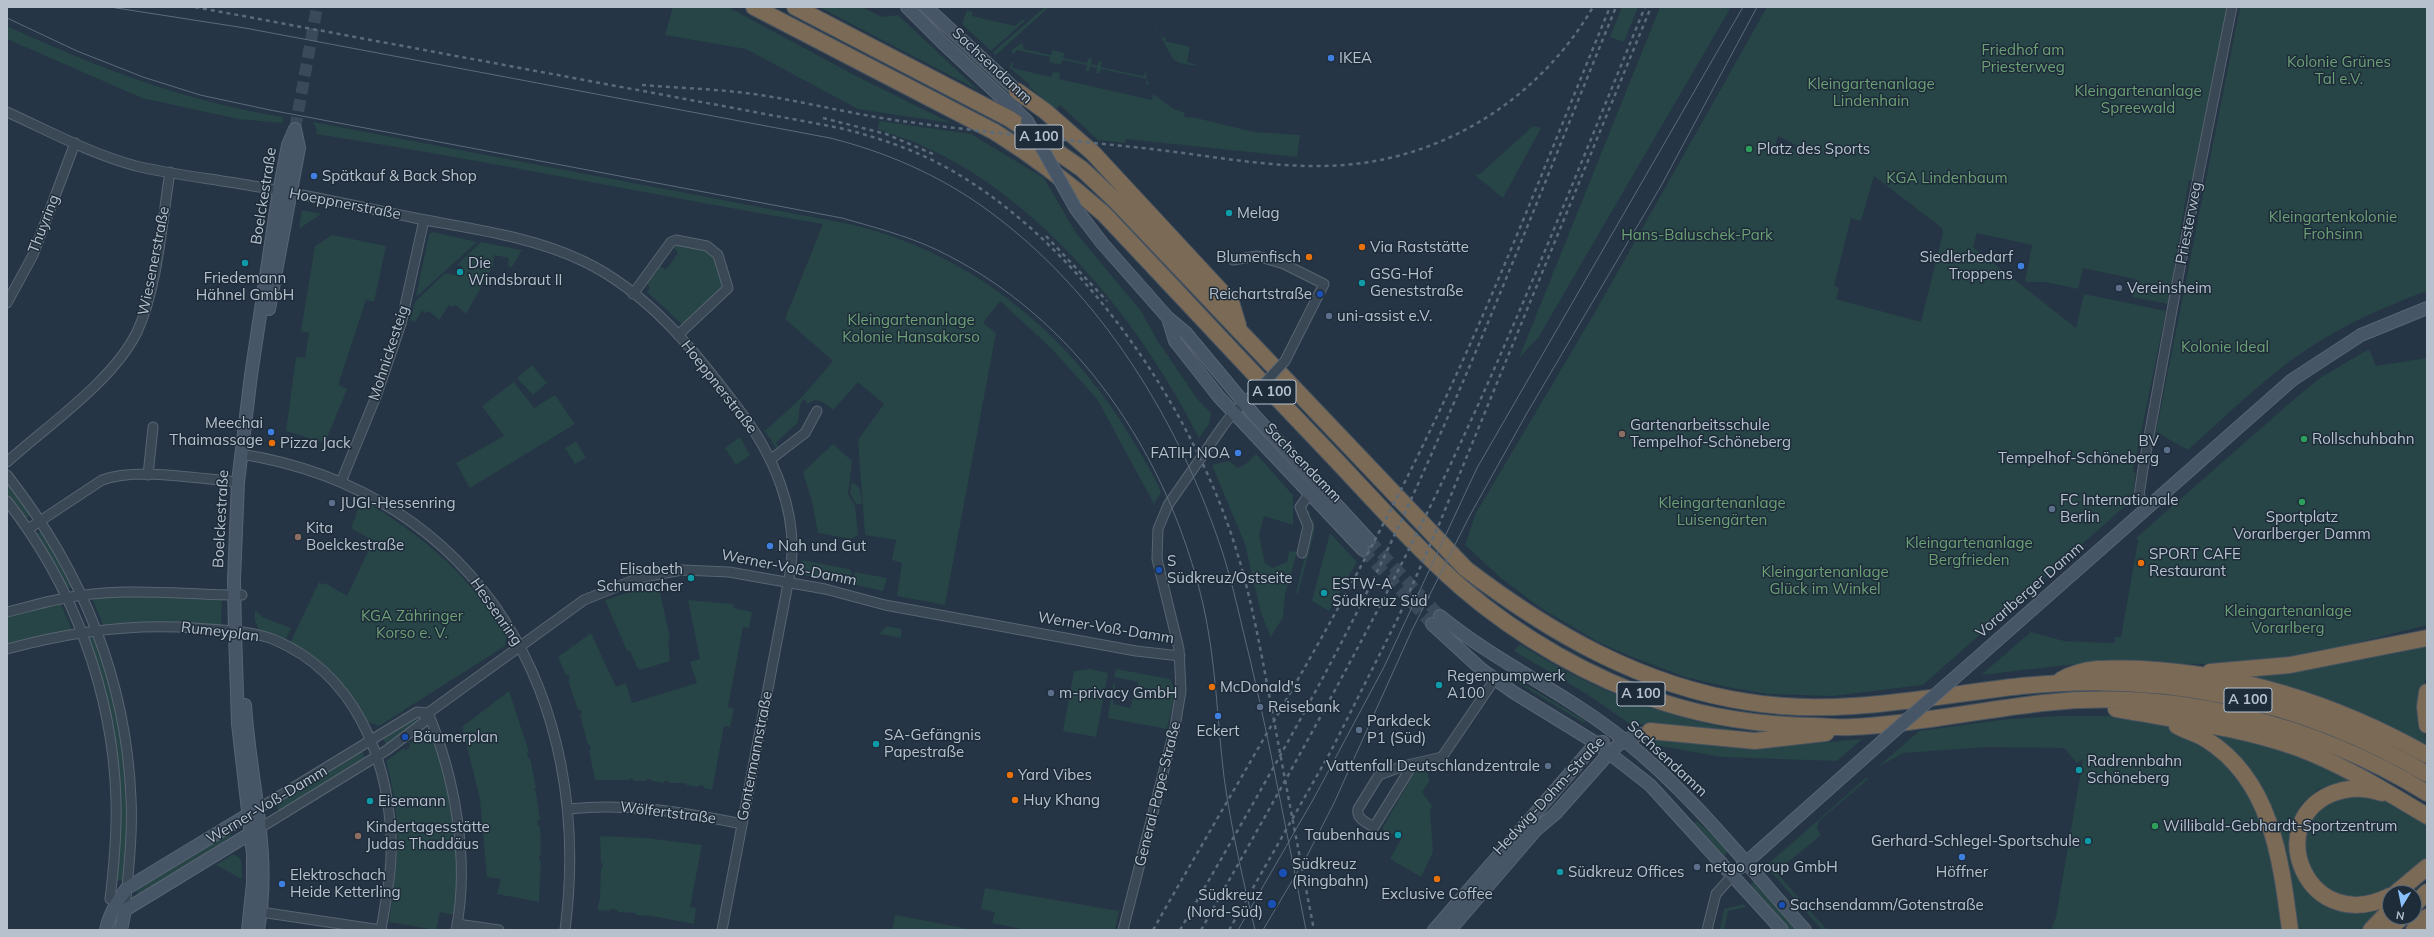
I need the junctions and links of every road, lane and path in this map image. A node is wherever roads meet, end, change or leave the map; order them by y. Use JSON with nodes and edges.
{"nodes":[{"id":1,"x":754,"y":7,"type":"edge"},
{"id":2,"x":795,"y":7,"type":"edge"},
{"id":3,"x":908,"y":7,"type":"edge"},
{"id":4,"x":926,"y":7,"type":"edge"},
{"id":5,"x":2232,"y":7,"type":"edge"},
{"id":6,"x":947,"y":27,"type":"junction"},
{"id":7,"x":935,"y":34,"type":"junction"},
{"id":8,"x":1017,"y":91,"type":"junction"},
{"id":9,"x":7,"y":112,"type":"edge"},
{"id":10,"x":1026,"y":118,"type":"junction"},
{"id":11,"x":75,"y":143,"type":"junction"},
{"id":12,"x":170,"y":172,"type":"junction"},
{"id":13,"x":280,"y":190,"type":"junction"},
{"id":14,"x":292,"y":192,"type":"junction"},
{"id":15,"x":424,"y":220,"type":"junction"},
{"id":16,"x":1233,"y":260,"type":"dead end"},
{"id":17,"x":633,"y":294,"type":"junction"},
{"id":18,"x":7,"y":303,"type":"edge"},
{"id":19,"x":2427,"y":308,"type":"edge"},
{"id":20,"x":1168,"y":318,"type":"junction"},
{"id":21,"x":1239,"y":328,"type":"junction"},
{"id":22,"x":678,"y":335,"type":"junction"},
{"id":23,"x":1243,"y":403,"type":"junction"},
{"id":24,"x":817,"y":411,"type":"dead end"},
{"id":25,"x":1233,"y":413,"type":"junction"},
{"id":26,"x":153,"y":427,"type":"dead end"},
{"id":27,"x":245,"y":455,"type":"junction"},
{"id":28,"x":770,"y":460,"type":"junction"},
{"id":29,"x":7,"y":462,"type":"edge"},
{"id":30,"x":7,"y":475,"type":"edge"},
{"id":31,"x":148,"y":475,"type":"junction"},
{"id":32,"x":238,"y":482,"type":"junction"},
{"id":33,"x":341,"y":482,"type":"junction"},
{"id":34,"x":1310,"y":493,"type":"junction"},
{"id":35,"x":7,"y":501,"type":"edge"},
{"id":36,"x":2147,"y":508,"type":"junction"},
{"id":37,"x":40,"y":521,"type":"junction"},
{"id":38,"x":28,"y":529,"type":"junction"},
{"id":39,"x":1302,"y":554,"type":"dead end"},
{"id":40,"x":788,"y":582,"type":"junction"},
{"id":41,"x":238,"y":595,"type":"junction"},
{"id":42,"x":83,"y":596,"type":"junction"},
{"id":43,"x":67,"y":598,"type":"junction"},
{"id":44,"x":7,"y":612,"type":"edge"},
{"id":45,"x":2427,"y":628,"type":"edge"},
{"id":46,"x":97,"y":630,"type":"junction"},
{"id":47,"x":82,"y":632,"type":"junction"},
{"id":48,"x":239,"y":632,"type":"junction"},
{"id":49,"x":2427,"y":638,"type":"edge"},
{"id":50,"x":521,"y":646,"type":"junction"},
{"id":51,"x":7,"y":649,"type":"edge"},
{"id":52,"x":1180,"y":656,"type":"junction"},
{"id":53,"x":2326,"y":657,"type":"junction"},
{"id":54,"x":1506,"y":663,"type":"junction"},
{"id":55,"x":2199,"y":674,"type":"junction"},
{"id":56,"x":1495,"y":679,"type":"junction"},
{"id":57,"x":2054,"y":684,"type":"junction"},
{"id":58,"x":2427,"y":692,"type":"edge"},
{"id":59,"x":2071,"y":701,"type":"junction"},
{"id":60,"x":428,"y":713,"type":"junction"},
{"id":61,"x":2153,"y":716,"type":"junction"},
{"id":62,"x":2427,"y":725,"type":"edge"},
{"id":63,"x":1849,"y":727,"type":"junction"},
{"id":64,"x":1650,"y":731,"type":"joint"},
{"id":65,"x":372,"y":740,"type":"junction"},
{"id":66,"x":1624,"y":740,"type":"junction"},
{"id":67,"x":1596,"y":743,"type":"junction"},
{"id":68,"x":1610,"y":752,"type":"junction"},
{"id":69,"x":2427,"y":755,"type":"edge"},
{"id":70,"x":377,"y":757,"type":"junction"},
{"id":71,"x":1413,"y":764,"type":"junction"},
{"id":72,"x":2427,"y":774,"type":"edge"},
{"id":73,"x":2427,"y":793,"type":"edge"},
{"id":74,"x":2396,"y":798,"type":"junction"},
{"id":75,"x":569,"y":809,"type":"junction"},
{"id":76,"x":253,"y":812,"type":"junction"},
{"id":77,"x":2427,"y":816,"type":"edge"},
{"id":78,"x":742,"y":824,"type":"junction"},
{"id":79,"x":256,"y":831,"type":"junction"},
{"id":80,"x":1745,"y":862,"type":"junction"},
{"id":81,"x":2427,"y":867,"type":"edge"},
{"id":82,"x":2427,"y":870,"type":"edge"},
{"id":83,"x":1733,"y":875,"type":"junction"},
{"id":84,"x":2406,"y":885,"type":"edge"},
{"id":85,"x":2413,"y":885,"type":"edge"},
{"id":86,"x":127,"y":888,"type":"junction"},
{"id":87,"x":2382,"y":899,"type":"edge"},
{"id":88,"x":117,"y":902,"type":"junction"},
{"id":89,"x":256,"y":911,"type":"junction"},
{"id":90,"x":2427,"y":917,"type":"edge"},
{"id":91,"x":2382,"y":918,"type":"edge"},
{"id":92,"x":107,"y":924,"type":"edge"},
{"id":93,"x":1453,"y":925,"type":"edge"},
{"id":94,"x":456,"y":927,"type":"edge"},
{"id":95,"x":120,"y":930,"type":"edge"},
{"id":96,"x":248,"y":930,"type":"edge"},
{"id":97,"x":258,"y":930,"type":"edge"},
{"id":98,"x":381,"y":930,"type":"edge"},
{"id":99,"x":499,"y":930,"type":"edge"},
{"id":100,"x":565,"y":930,"type":"edge"},
{"id":101,"x":722,"y":930,"type":"edge"},
{"id":102,"x":1123,"y":930,"type":"edge"},
{"id":103,"x":1434,"y":930,"type":"edge"},
{"id":104,"x":1707,"y":930,"type":"edge"},
{"id":105,"x":1782,"y":930,"type":"edge"},
{"id":106,"x":1805,"y":930,"type":"edge"},
{"id":107,"x":2290,"y":930,"type":"edge"},
{"id":108,"x":2371,"y":930,"type":"edge"},
{"id":109,"x":2414,"y":930,"type":"edge"}],
"edges":[{"from":1,"to":63,"type":"highway","number":"A 100"},
{"from":2,"to":21,"type":"highway","number":"A 100"},
{"from":3,"to":7,"type":"main road","name":"Sachsendamm"},
{"from":4,"to":6,"type":"main road","name":"Sachsendamm"},
{"from":5,"to":36,"type":"street","name":"Priesterweg"},
{"from":6,"to":7,"type":"main road"},
{"from":6,"to":8,"type":"main road","name":"Sachsendamm"},
{"from":7,"to":10,"type":"main road","name":"Sachsendamm"},
{"from":8,"to":10,"type":"main road","name":"Sachsendamm"},
{"from":8,"to":21,"type":"highway"},
{"from":9,"to":11,"type":"street","name":"Hoeppnerstraße"},
{"from":10,"to":20,"type":"main road","name":"Sachsendamm","bridge":true},
{"from":11,"to":12,"type":"street","name":"Hoeppnerstraße"},
{"from":11,"to":18,"type":"street","name":"Thuyring"},
{"from":12,"to":13,"type":"street","name":"Hoeppnerstraße"},
{"from":12,"to":29,"type":"street","name":"Wiesenerstraße"},
{"from":13,"to":14,"type":"street","name":"Hoeppnerstraße"},
{"from":13,"to":14,"type":"main road","name":"Boelckestraße"},
{"from":13,"to":27,"type":"main road","name":"Boelckestraße"},
{"from":14,"to":15,"type":"street","name":"Hoeppnerstraße"},
{"from":14,"to":27,"type":"main road","name":"Boelckestraße"},
{"from":15,"to":17,"type":"street","name":"Hoeppnerstraße"},
{"from":15,"to":33,"type":"street","name":"Mohnickesteig"},
{"from":16,"to":23,"type":"street","bridge":true},
{"from":17,"to":22,"type":"street","name":"Hoeppnerstraße"},
{"from":17,"to":22,"type":"street","name":"Hoeppnerstraße"},
{"from":19,"to":36,"type":"main road","name":"Vorarlberger Damm"},
{"from":20,"to":23,"type":"main road","name":"Sachsendamm"},
{"from":20,"to":25,"type":"main road","name":"Sachsendamm"},
{"from":21,"to":57,"type":"highway","number":"A 100"},
{"from":22,"to":28,"type":"street","name":"Hoeppnerstraße"},
{"from":23,"to":25,"type":"street"},
{"from":23,"to":34,"type":"main road","name":"Sachsendamm"},
{"from":24,"to":28,"type":"street"},
{"from":25,"to":34,"type":"main road","name":"Sachsendamm"},
{"from":25,"to":52,"type":"street","name":"General-Pape-Straße"},
{"from":26,"to":31,"type":"street"},
{"from":27,"to":32,"type":"main road","name":"Boelckestraße"},
{"from":27,"to":33,"type":"street","name":"Hessenring"},
{"from":27,"to":41,"type":"main road","name":"Boelckestraße"},
{"from":28,"to":40,"type":"street","name":"Hoeppnerstraße"},
{"from":30,"to":37,"type":"street"},
{"from":31,"to":32,"type":"street"},
{"from":31,"to":37,"type":"street"},
{"from":32,"to":41,"type":"main road","name":"Boelckestraße"},
{"from":33,"to":50,"type":"street","name":"Hessenring"},
{"from":34,"to":39,"type":"street"},
{"from":35,"to":38,"type":"street"},
{"from":36,"to":80,"type":"main road","name":"Vorarlberger Damm","bridge":true},
{"from":37,"to":38,"type":"street"},
{"from":37,"to":42,"type":"street"},
{"from":38,"to":43,"type":"street"},
{"from":40,"to":50,"type":"street","name":"Werner-Voß-Damm"},
{"from":40,"to":52,"type":"street","name":"Werner-Voß-Damm"},
{"from":40,"to":78,"type":"street","name":"Gontermannstraße"},
{"from":41,"to":42,"type":"street"},
{"from":41,"to":48,"type":"main road","name":"Boelckestraße"},
{"from":42,"to":43,"type":"street"},
{"from":42,"to":46,"type":"street"},
{"from":43,"to":44,"type":"street"},
{"from":43,"to":47,"type":"street"},
{"from":45,"to":53,"type":"highway"},
{"from":46,"to":47,"type":"street","name":"Rumeyplan"},
{"from":46,"to":48,"type":"street","name":"Rumeyplan"},
{"from":46,"to":86,"type":"street"},
{"from":47,"to":51,"type":"street","name":"Rumeyplan"},
{"from":47,"to":88,"type":"street"},
{"from":48,"to":65,"type":"street","name":"Rumeyplan"},
{"from":48,"to":76,"type":"main road","name":"Boelckestraße"},
{"from":49,"to":53,"type":"highway"},
{"from":50,"to":60,"type":"street","name":"Werner-Voß-Damm"},
{"from":50,"to":75,"type":"street","name":"Hessenring"},
{"from":52,"to":102,"type":"street","name":"General-Pape-Straße"},
{"from":53,"to":55,"type":"highway"},
{"from":54,"to":56,"type":"main road"},
{"from":54,"to":56,"type":"main road","name":"Sachsendamm"},
{"from":54,"to":66,"type":"main road","name":"Sachsendamm"},
{"from":55,"to":57,"type":"highway"},
{"from":55,"to":69,"type":"highway"},
{"from":56,"to":67,"type":"main road","name":"Sachsendamm"},
{"from":56,"to":71,"type":"street"},
{"from":57,"to":72,"type":"highway","number":"A 100"},
{"from":58,"to":62,"type":"highway"},
{"from":59,"to":61,"type":"highway"},
{"from":59,"to":63,"type":"highway","number":"A 100"},
{"from":59,"to":73,"type":"highway","number":"A 100"},
{"from":60,"to":65,"type":"street","name":"Werner-Voß-Damm"},
{"from":60,"to":70,"type":"street","name":"Werner-Voß-Damm"},
{"from":60,"to":94,"type":"street"},
{"from":61,"to":74,"type":"highway"},
{"from":61,"to":107,"type":"highway"},
{"from":63,"to":64,"type":"highway"},
{"from":64,"to":66,"type":"main road"},
{"from":65,"to":70,"type":"street","name":"Rumeyplan"},
{"from":65,"to":76,"type":"street","name":"Werner-Voß-Damm"},
{"from":66,"to":67,"type":"main road","name":"Hedwig-Dohm-Straße"},
{"from":66,"to":68,"type":"main road","name":"Hedwig-Dohm-Straße"},
{"from":66,"to":80,"type":"main road","name":"Sachsendamm"},
{"from":67,"to":68,"type":"main road","name":"Sachsendamm"},
{"from":67,"to":93,"type":"main road","name":"Hedwig-Dohm-Straße"},
{"from":68,"to":83,"type":"main road","name":"Sachsendamm"},
{"from":68,"to":93,"type":"main road","name":"Hedwig-Dohm-Straße"},
{"from":70,"to":79,"type":"street","name":"Werner-Voß-Damm"},
{"from":70,"to":98,"type":"street"},
{"from":71,"to":71,"type":"street"},
{"from":74,"to":77,"type":"highway"},
{"from":74,"to":87,"type":"highway"},
{"from":75,"to":78,"type":"street","name":"Wölfertstraße"},
{"from":75,"to":100,"type":"street","name":"Hessenring"},
{"from":76,"to":79,"type":"main road","name":"Boelckestraße"},
{"from":76,"to":86,"type":"main road","name":"Werner-Voß-Damm"},
{"from":78,"to":101,"type":"street","name":"Gontermannstraße"},
{"from":79,"to":88,"type":"main road","name":"Werner-Voß-Damm"},
{"from":79,"to":89,"type":"main road","name":"Boelckestraße"},
{"from":80,"to":83,"type":"main road","name":"Vorarlberger Damm"},
{"from":80,"to":106,"type":"main road","name":"Sachsendamm"},
{"from":81,"to":84,"type":"highway"},
{"from":82,"to":85,"type":"highway"},
{"from":83,"to":104,"type":"street"},
{"from":83,"to":105,"type":"main road","name":"Sachsendamm"},
{"from":86,"to":88,"type":"main road","name":"Werner-Voß-Damm"},
{"from":88,"to":92,"type":"main road","name":"Werner-Voß-Damm"},
{"from":88,"to":95,"type":"main road"},
{"from":89,"to":96,"type":"main road","name":"Boelckestraße"},
{"from":89,"to":97,"type":"main road","name":"Boelckestraße"},
{"from":89,"to":98,"type":"street"},
{"from":90,"to":109,"type":"highway"},
{"from":91,"to":108,"type":"highway"},
{"from":93,"to":103,"type":"main road"},
{"from":94,"to":99,"type":"street"}]}
